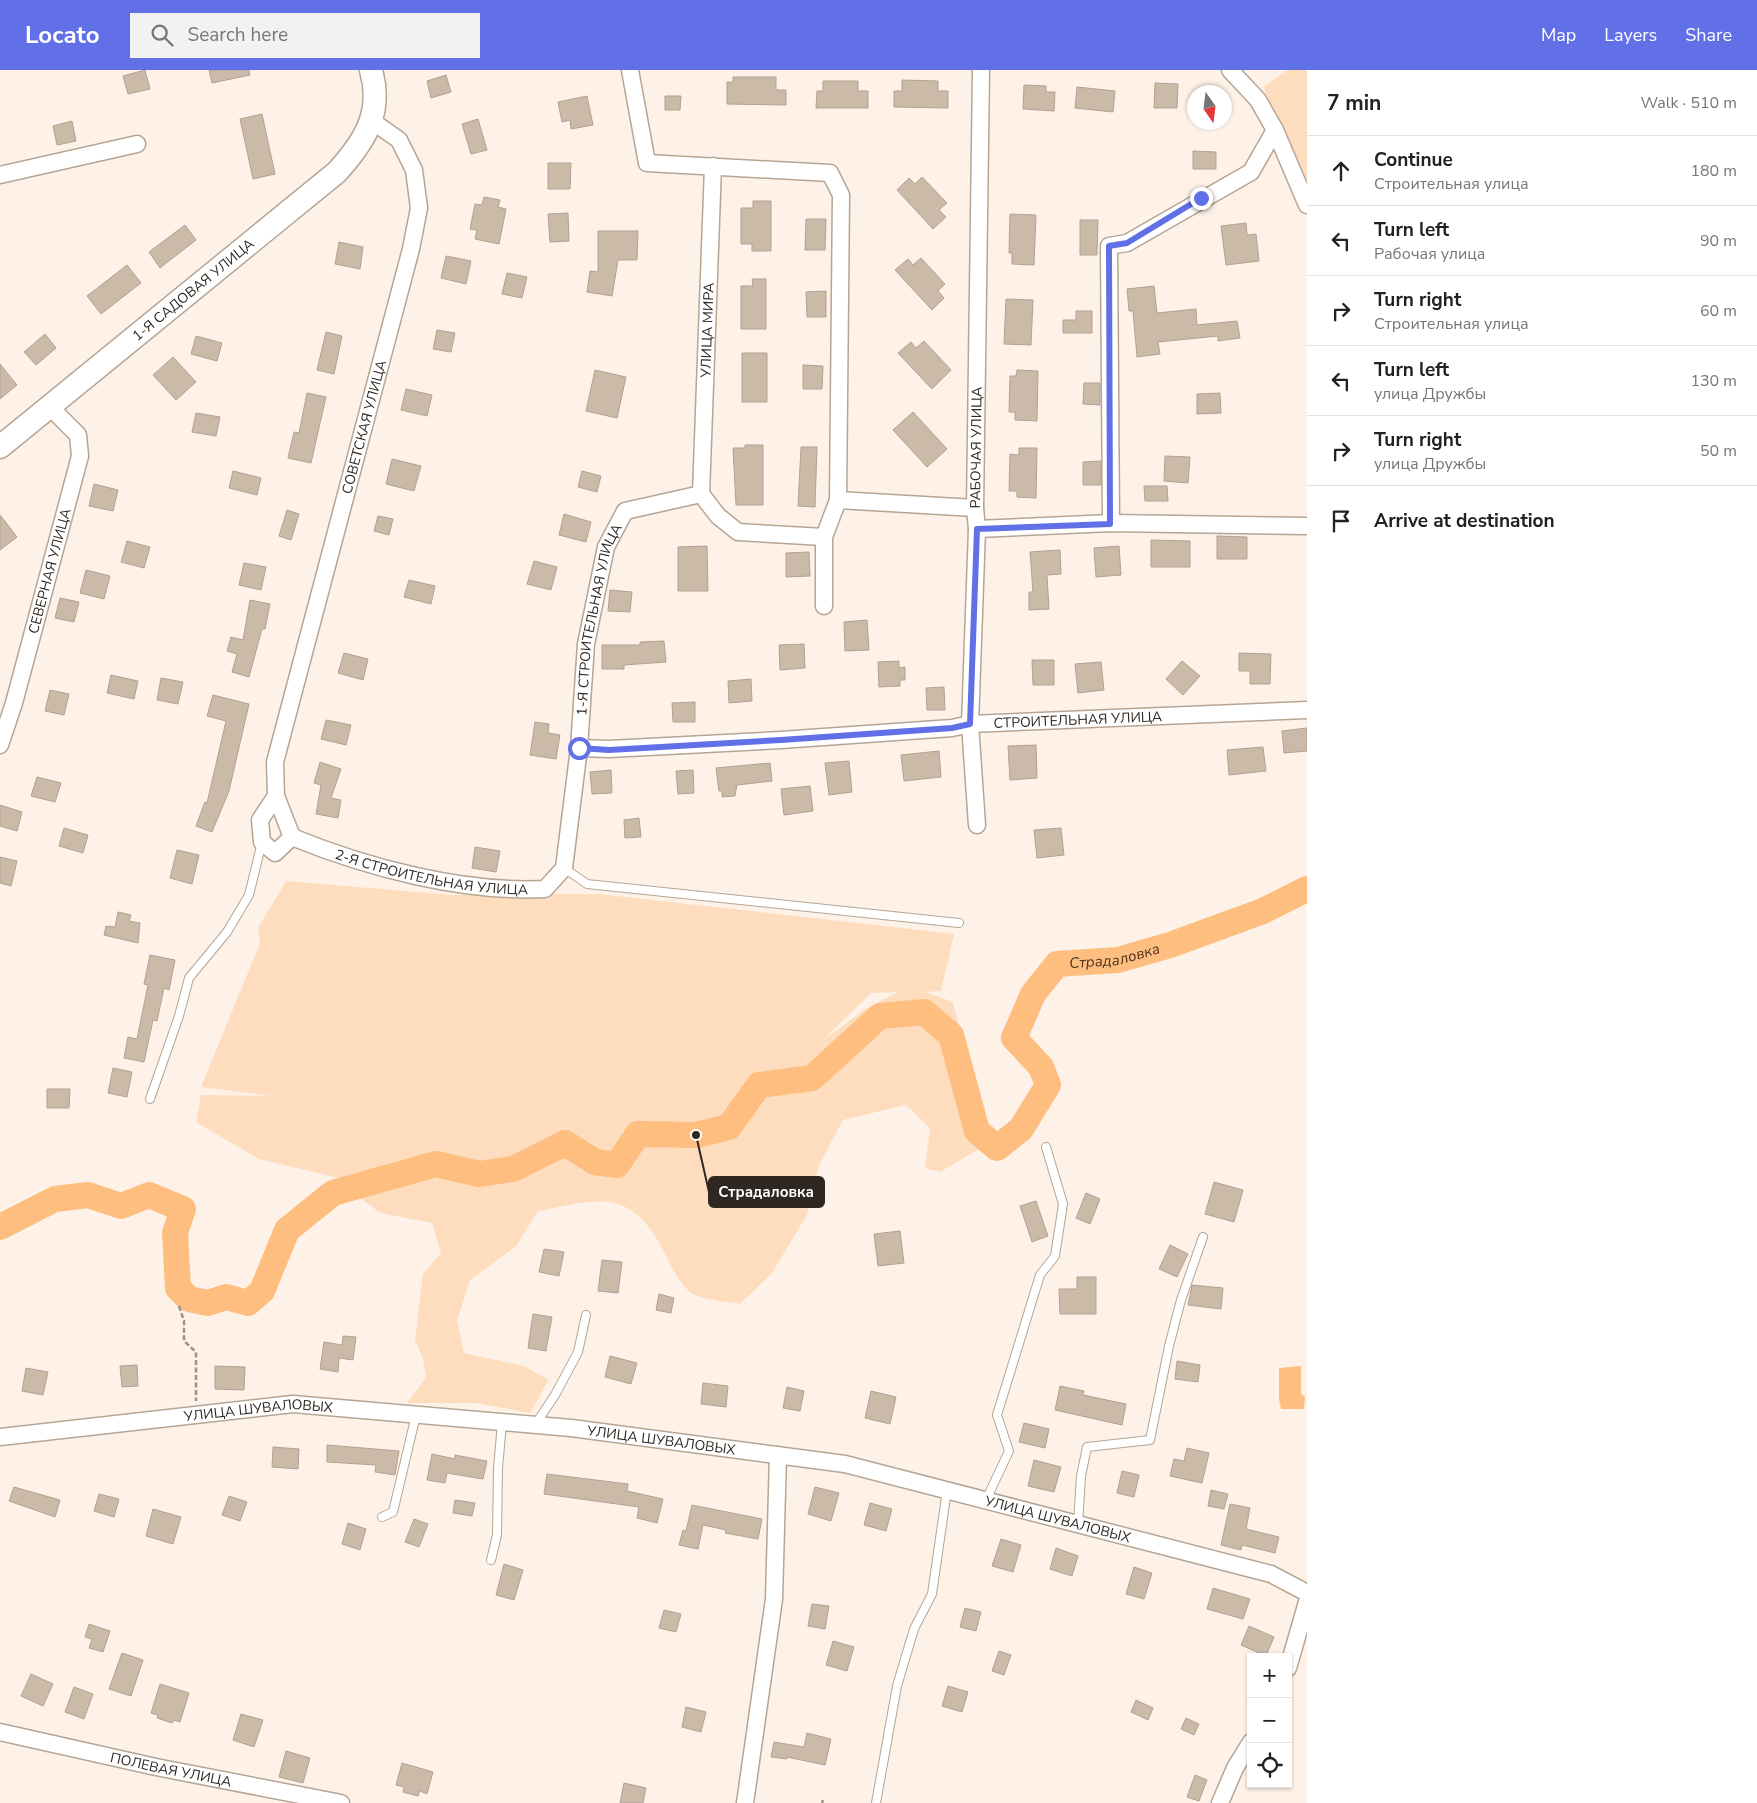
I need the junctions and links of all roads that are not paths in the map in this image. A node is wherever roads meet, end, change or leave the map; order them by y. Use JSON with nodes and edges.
{"nodes":[{"id":1,"x":371,"y":70,"type":"edge"},
{"id":2,"x":630,"y":70,"type":"edge"},
{"id":3,"x":981,"y":70,"type":"edge"},
{"id":4,"x":1230,"y":70,"type":"edge"},
{"id":5,"x":372,"y":121,"type":"junction"},
{"id":6,"x":1275,"y":130,"type":"junction"},
{"id":7,"x":138,"y":144,"type":"dead end"},
{"id":8,"x":713,"y":166,"type":"junction"},
{"id":9,"x":0,"y":175,"type":"edge"},
{"id":10,"x":1307,"y":205,"type":"edge"},
{"id":11,"x":49,"y":406,"type":"junction"},
{"id":12,"x":0,"y":447,"type":"edge"},
{"id":13,"x":702,"y":494,"type":"junction"},
{"id":14,"x":838,"y":500,"type":"junction"},
{"id":15,"x":975,"y":508,"type":"junction"},
{"id":16,"x":1110,"y":524,"type":"junction"},
{"id":17,"x":1307,"y":526,"type":"edge"},
{"id":18,"x":977,"y":529,"type":"junction"},
{"id":19,"x":824,"y":537,"type":"junction"},
{"id":20,"x":824,"y":606,"type":"dead end"},
{"id":21,"x":1307,"y":710,"type":"edge"},
{"id":22,"x":970,"y":724,"type":"junction"},
{"id":23,"x":0,"y":745,"type":"edge"},
{"id":24,"x":579,"y":748,"type":"junction"},
{"id":25,"x":276,"y":796,"type":"junction"},
{"id":26,"x":977,"y":825,"type":"dead end"},
{"id":27,"x":292,"y":837,"type":"junction"},
{"id":28,"x":262,"y":842,"type":"junction"},
{"id":29,"x":564,"y":868,"type":"junction"},
{"id":30,"x":959,"y":923,"type":"dead end"},
{"id":31,"x":150,"y":1099,"type":"dead end"},
{"id":32,"x":1046,"y":1147,"type":"dead end"},
{"id":33,"x":1203,"y":1237,"type":"dead end"},
{"id":34,"x":586,"y":1314,"type":"dead end"},
{"id":35,"x":416,"y":1415,"type":"junction"},
{"id":36,"x":502,"y":1423,"type":"junction"},
{"id":37,"x":534,"y":1425,"type":"junction"},
{"id":38,"x":0,"y":1437,"type":"edge"},
{"id":39,"x":778,"y":1455,"type":"junction"},
{"id":40,"x":947,"y":1490,"type":"junction"},
{"id":41,"x":986,"y":1500,"type":"junction"},
{"id":42,"x":382,"y":1518,"type":"dead end"},
{"id":43,"x":1078,"y":1524,"type":"junction"},
{"id":44,"x":490,"y":1560,"type":"dead end"},
{"id":45,"x":1307,"y":1593,"type":"edge"},
{"id":46,"x":1307,"y":1602,"type":"edge"},
{"id":47,"x":1292,"y":1654,"type":"edge"},
{"id":48,"x":0,"y":1732,"type":"edge"},
{"id":49,"x":1250,"y":1743,"type":"edge"},
{"id":50,"x":342,"y":1803,"type":"edge"},
{"id":51,"x":745,"y":1803,"type":"edge"},
{"id":52,"x":876,"y":1803,"type":"edge"},
{"id":53,"x":1220,"y":1803,"type":"edge"}],
"edges":[{"from":1,"to":5,"type":"street"},
{"from":2,"to":8,"type":"street"},
{"from":3,"to":15,"type":"street","name":"РАБОЧАЯ УЛИЦА"},
{"from":4,"to":6,"type":"street"},
{"from":5,"to":11,"type":"street","name":"1-Я САДОВАЯ УЛИЦА"},
{"from":5,"to":25,"type":"street","name":"СОВЕТСКАЯ УЛИЦА"},
{"from":6,"to":10,"type":"street"},
{"from":6,"to":16,"type":"street"},
{"from":7,"to":9,"type":"street"},
{"from":8,"to":13,"type":"street","name":"УЛИЦА МИРА"},
{"from":8,"to":14,"type":"street"},
{"from":11,"to":12,"type":"street","name":"1-Я САДОВАЯ УЛИЦА"},
{"from":11,"to":23,"type":"street","name":"СЕВЕРНАЯ УЛИЦА"},
{"from":13,"to":19,"type":"street"},
{"from":13,"to":24,"type":"street","name":"1-Я СТРОИТЕЛЬНАЯ УЛИЦА"},
{"from":14,"to":15,"type":"street"},
{"from":14,"to":19,"type":"street"},
{"from":15,"to":18,"type":"street","name":"РАБОЧАЯ УЛИЦА"},
{"from":16,"to":17,"type":"street"},
{"from":16,"to":18,"type":"street"},
{"from":18,"to":22,"type":"street","name":"РАБОЧАЯ УЛИЦА"},
{"from":19,"to":20,"type":"street"},
{"from":21,"to":22,"type":"street","name":"СТРОИТЕЛЬНАЯ УЛИЦА"},
{"from":22,"to":24,"type":"street","name":"СТРОИТЕЛЬНАЯ УЛИЦА"},
{"from":22,"to":26,"type":"street","name":"РАБОЧАЯ УЛИЦА"},
{"from":24,"to":29,"type":"street","name":"1-Я СТРОИТЕЛЬНАЯ УЛИЦА"},
{"from":25,"to":27,"type":"street","name":"СОВЕТСКАЯ УЛИЦА"},
{"from":25,"to":28,"type":"street"},
{"from":27,"to":28,"type":"street"},
{"from":27,"to":29,"type":"street","name":"2-Я СТРОИТЕЛЬНАЯ УЛИЦА"},
{"from":28,"to":31,"type":"lane"},
{"from":29,"to":30,"type":"lane"},
{"from":32,"to":41,"type":"lane"},
{"from":33,"to":43,"type":"lane"},
{"from":34,"to":37,"type":"lane"},
{"from":35,"to":36,"type":"street","name":"УЛИЦА ШУВАЛОВЫХ"},
{"from":35,"to":38,"type":"street","name":"УЛИЦА ШУВАЛОВЫХ"},
{"from":35,"to":42,"type":"lane"},
{"from":36,"to":37,"type":"street","name":"УЛИЦА ШУВАЛОВЫХ"},
{"from":36,"to":44,"type":"lane"},
{"from":37,"to":39,"type":"street","name":"УЛИЦА ШУВАЛОВЫХ"},
{"from":39,"to":40,"type":"street","name":"УЛИЦА ШУВАЛОВЫХ"},
{"from":39,"to":51,"type":"street"},
{"from":40,"to":41,"type":"street","name":"УЛИЦА ШУВАЛОВЫХ"},
{"from":40,"to":52,"type":"lane"},
{"from":41,"to":43,"type":"street","name":"УЛИЦА ШУВАЛОВЫХ"},
{"from":43,"to":45,"type":"street","name":"УЛИЦА ШУВАЛОВЫХ"},
{"from":46,"to":47,"type":"street"},
{"from":48,"to":50,"type":"street","name":"ПОЛЕВАЯ УЛИЦА"},
{"from":49,"to":53,"type":"street"}]}
